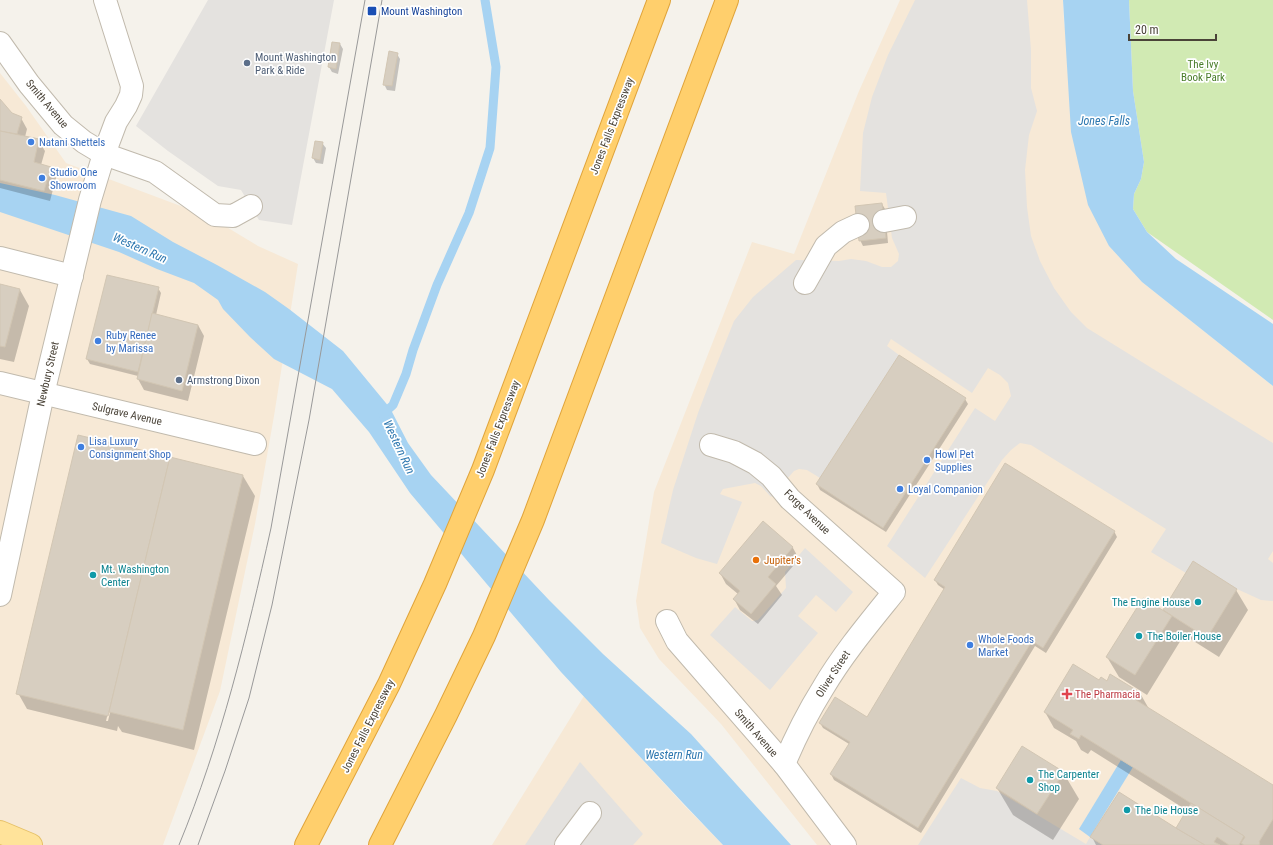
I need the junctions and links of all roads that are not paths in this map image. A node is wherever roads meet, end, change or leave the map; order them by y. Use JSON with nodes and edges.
{"nodes":[{"id":1,"x":105,"y":0,"type":"edge"},
{"id":2,"x":659,"y":0,"type":"edge"},
{"id":3,"x":727,"y":0,"type":"edge"},
{"id":4,"x":0,"y":43,"type":"edge"},
{"id":5,"x":104,"y":154,"type":"junction"},
{"id":6,"x":251,"y":206,"type":"dead end"},
{"id":7,"x":858,"y":225,"type":"dead end"},
{"id":8,"x":0,"y":258,"type":"edge"},
{"id":9,"x":72,"y":276,"type":"junction"},
{"id":10,"x":805,"y":283,"type":"dead end"},
{"id":11,"x":0,"y":384,"type":"edge"},
{"id":12,"x":43,"y":394,"type":"junction"},
{"id":13,"x":254,"y":444,"type":"dead end"},
{"id":14,"x":712,"y":445,"type":"dead end"},
{"id":15,"x":894,"y":592,"type":"joint"},
{"id":16,"x":0,"y":595,"type":"edge"},
{"id":17,"x":667,"y":621,"type":"dead end"},
{"id":18,"x":784,"y":764,"type":"junction"},
{"id":19,"x":590,"y":813,"type":"dead end"},
{"id":20,"x":0,"y":832,"type":"edge"},
{"id":21,"x":31,"y":845,"type":"edge"},
{"id":22,"x":306,"y":845,"type":"edge"},
{"id":23,"x":380,"y":845,"type":"edge"},
{"id":24,"x":566,"y":845,"type":"edge"},
{"id":25,"x":845,"y":845,"type":"edge"}],
"edges":[{"from":1,"to":5,"type":"street","name":"Newbury Street"},
{"from":2,"to":22,"type":"highway","name":"Jones Falls Expressway"},
{"from":3,"to":23,"type":"highway"},
{"from":4,"to":5,"type":"street","name":"Smith Avenue"},
{"from":5,"to":6,"type":"street","name":"Smith Avenue"},
{"from":5,"to":9,"type":"street","name":"Newbury Street"},
{"from":7,"to":10,"type":"street"},
{"from":8,"to":9,"type":"street"},
{"from":9,"to":12,"type":"street","name":"Newbury Street"},
{"from":11,"to":12,"type":"street","name":"Sulgrave Avenue"},
{"from":12,"to":13,"type":"street","name":"Sulgrave Avenue"},
{"from":12,"to":16,"type":"street","name":"Newbury Street"},
{"from":14,"to":15,"type":"street","name":"Forge Avenue"},
{"from":15,"to":18,"type":"street","name":"Oliver Street"},
{"from":17,"to":18,"type":"street","name":"Smith Avenue"},
{"from":18,"to":25,"type":"street","name":"Smith Avenue"},
{"from":19,"to":24,"type":"street"},
{"from":20,"to":21,"type":"main road"}]}
